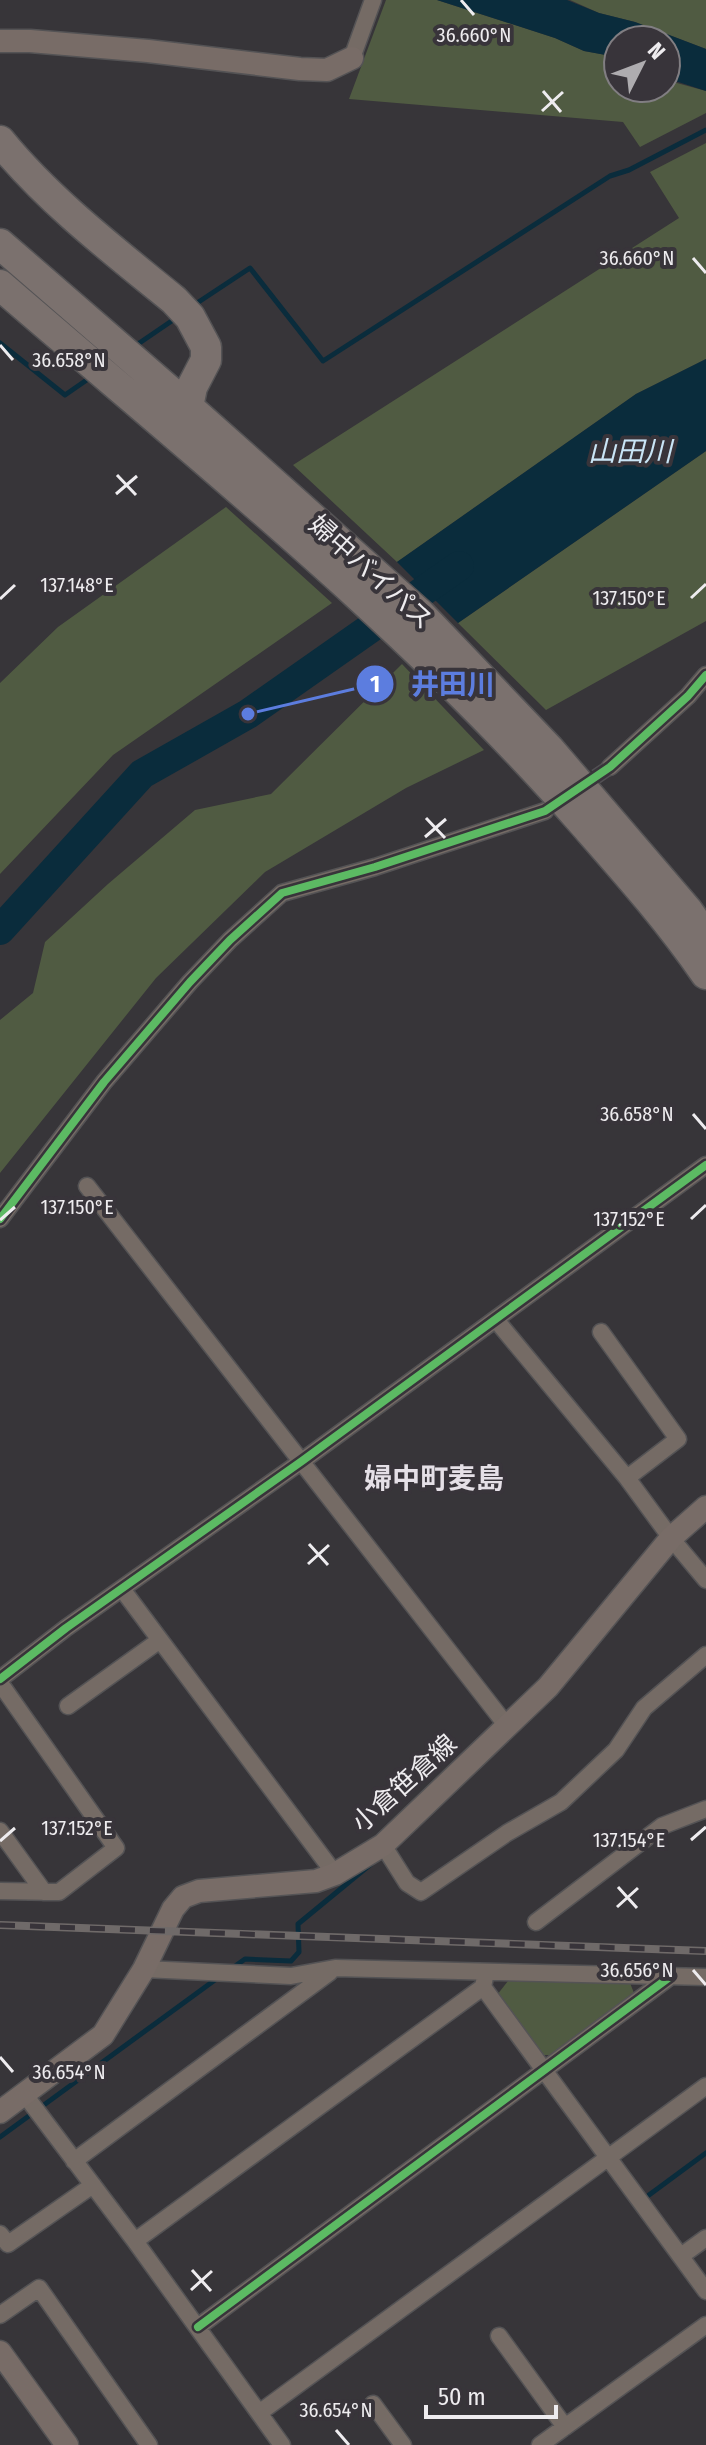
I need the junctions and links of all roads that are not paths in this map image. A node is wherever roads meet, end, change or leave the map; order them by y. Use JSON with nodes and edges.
{"nodes":[{"id":1,"x":373,"y":0,"type":"edge"},
{"id":2,"x":0,"y":41,"type":"edge"},
{"id":3,"x":352,"y":58,"type":"joint"},
{"id":4,"x":0,"y":141,"type":"edge"},
{"id":5,"x":0,"y":244,"type":"edge"},
{"id":6,"x":0,"y":285,"type":"edge"},
{"id":7,"x":53,"y":289,"type":"junction"},
{"id":8,"x":190,"y":317,"type":"junction"},
{"id":9,"x":188,"y":407,"type":"junction"},
{"id":10,"x":706,"y":675,"type":"edge"},
{"id":11,"x":539,"y":755,"type":"junction"},
{"id":12,"x":610,"y":767,"type":"tunnel mouth"},
{"id":13,"x":545,"y":811,"type":"dead end"},
{"id":14,"x":706,"y":937,"type":"edge"},
{"id":15,"x":706,"y":974,"type":"edge"},
{"id":16,"x":706,"y":1165,"type":"edge"},
{"id":17,"x":87,"y":1186,"type":"dead end"},
{"id":18,"x":0,"y":1219,"type":"edge"},
{"id":19,"x":496,"y":1320,"type":"junction"},
{"id":20,"x":601,"y":1332,"type":"dead end"},
{"id":21,"x":302,"y":1461,"type":"junction"},
{"id":22,"x":627,"y":1478,"type":"junction"},
{"id":23,"x":706,"y":1507,"type":"edge"},
{"id":24,"x":671,"y":1538,"type":"junction"},
{"id":25,"x":706,"y":1580,"type":"edge"},
{"id":26,"x":122,"y":1589,"type":"junction"},
{"id":27,"x":160,"y":1640,"type":"junction"},
{"id":28,"x":706,"y":1655,"type":"edge"},
{"id":29,"x":0,"y":1681,"type":"edge"},
{"id":30,"x":68,"y":1706,"type":"dead end"},
{"id":31,"x":507,"y":1726,"type":"junction"},
{"id":32,"x":706,"y":1809,"type":"edge"},
{"id":33,"x":0,"y":1831,"type":"edge"},
{"id":34,"x":383,"y":1845,"type":"junction"},
{"id":35,"x":335,"y":1874,"type":"junction"},
{"id":36,"x":0,"y":1891,"type":"edge"},
{"id":37,"x":44,"y":1892,"type":"junction"},
{"id":38,"x":536,"y":1922,"type":"dead end"},
{"id":39,"x":335,"y":1968,"type":"junction"},
{"id":40,"x":144,"y":1969,"type":"junction"},
{"id":41,"x":671,"y":1976,"type":"junction"},
{"id":42,"x":706,"y":1977,"type":"edge"},
{"id":43,"x":484,"y":1980,"type":"junction"},
{"id":44,"x":545,"y":2072,"type":"junction"},
{"id":45,"x":706,"y":2086,"type":"edge"},
{"id":46,"x":25,"y":2095,"type":"junction"},
{"id":47,"x":0,"y":2112,"type":"edge"},
{"id":48,"x":609,"y":2159,"type":"junction"},
{"id":49,"x":74,"y":2161,"type":"junction"},
{"id":50,"x":93,"y":2185,"type":"junction"},
{"id":51,"x":0,"y":2234,"type":"edge"},
{"id":52,"x":706,"y":2238,"type":"edge"},
{"id":53,"x":135,"y":2241,"type":"junction"},
{"id":54,"x":681,"y":2256,"type":"junction"},
{"id":55,"x":706,"y":2291,"type":"edge"},
{"id":56,"x":0,"y":2315,"type":"edge"},
{"id":57,"x":706,"y":2325,"type":"edge"},
{"id":58,"x":198,"y":2327,"type":"junction"},
{"id":59,"x":499,"y":2336,"type":"dead end"},
{"id":60,"x":0,"y":2352,"type":"edge"},
{"id":61,"x":373,"y":2404,"type":"dead end"},
{"id":62,"x":259,"y":2413,"type":"junction"},
{"id":63,"x":565,"y":2427,"type":"junction"},
{"id":64,"x":67,"y":2445,"type":"edge"},
{"id":65,"x":149,"y":2445,"type":"edge"},
{"id":66,"x":282,"y":2445,"type":"edge"},
{"id":67,"x":403,"y":2445,"type":"edge"},
{"id":68,"x":540,"y":2445,"type":"edge"}],
"edges":[{"from":1,"to":3,"type":"street"},
{"from":2,"to":3,"type":"main road"},
{"from":4,"to":8,"type":"highway"},
{"from":5,"to":7,"type":"highway","name":"婦中バイパス"},
{"from":6,"to":11,"type":"highway","name":"婦中バイパス"},
{"from":7,"to":8,"type":"highway"},
{"from":7,"to":9,"type":"highway","name":"婦中バイパス"},
{"from":8,"to":9,"type":"highway"},
{"from":9,"to":11,"type":"highway","name":"婦中バイパス"},
{"from":10,"to":12,"type":"street"},
{"from":11,"to":14,"type":"highway","name":"婦中バイパス"},
{"from":11,"to":15,"type":"highway","name":"婦中バイパス"},
{"from":13,"to":18,"type":"street"},
{"from":16,"to":19,"type":"street"},
{"from":17,"to":21,"type":"street"},
{"from":19,"to":21,"type":"street"},
{"from":19,"to":22,"type":"street"},
{"from":20,"to":22,"type":"street"},
{"from":21,"to":26,"type":"street"},
{"from":21,"to":31,"type":"street"},
{"from":22,"to":24,"type":"street"},
{"from":23,"to":24,"type":"main road","name":"小倉笹倉線"},
{"from":24,"to":25,"type":"street"},
{"from":24,"to":31,"type":"main road","name":"小倉笹倉線"},
{"from":26,"to":27,"type":"street"},
{"from":26,"to":29,"type":"street"},
{"from":27,"to":30,"type":"street"},
{"from":27,"to":35,"type":"street"},
{"from":28,"to":34,"type":"street"},
{"from":29,"to":37,"type":"street"},
{"from":31,"to":34,"type":"main road","name":"小倉笹倉線"},
{"from":32,"to":38,"type":"street"},
{"from":33,"to":37,"type":"street"},
{"from":34,"to":35,"type":"main road","name":"小倉笹倉線"},
{"from":35,"to":40,"type":"main road","name":"小倉笹倉線"},
{"from":36,"to":37,"type":"street"},
{"from":39,"to":40,"type":"street"},
{"from":39,"to":43,"type":"street"},
{"from":39,"to":49,"type":"street"},
{"from":40,"to":46,"type":"main road","name":"小倉笹倉線"},
{"from":41,"to":42,"type":"street"},
{"from":41,"to":43,"type":"street"},
{"from":41,"to":44,"type":"street"},
{"from":43,"to":44,"type":"street"},
{"from":43,"to":53,"type":"street"},
{"from":44,"to":48,"type":"street"},
{"from":44,"to":58,"type":"street"},
{"from":45,"to":48,"type":"street"},
{"from":46,"to":47,"type":"main road","name":"小倉笹倉線"},
{"from":46,"to":49,"type":"street"},
{"from":48,"to":54,"type":"street"},
{"from":48,"to":62,"type":"street"},
{"from":49,"to":50,"type":"street"},
{"from":50,"to":51,"type":"street"},
{"from":50,"to":53,"type":"street"},
{"from":52,"to":54,"type":"street"},
{"from":53,"to":58,"type":"street"},
{"from":54,"to":55,"type":"street"},
{"from":56,"to":65,"type":"street"},
{"from":57,"to":63,"type":"street"},
{"from":58,"to":62,"type":"street"},
{"from":59,"to":63,"type":"street"},
{"from":60,"to":64,"type":"main road"},
{"from":61,"to":67,"type":"street"},
{"from":62,"to":66,"type":"street"},
{"from":63,"to":68,"type":"street"}]}
